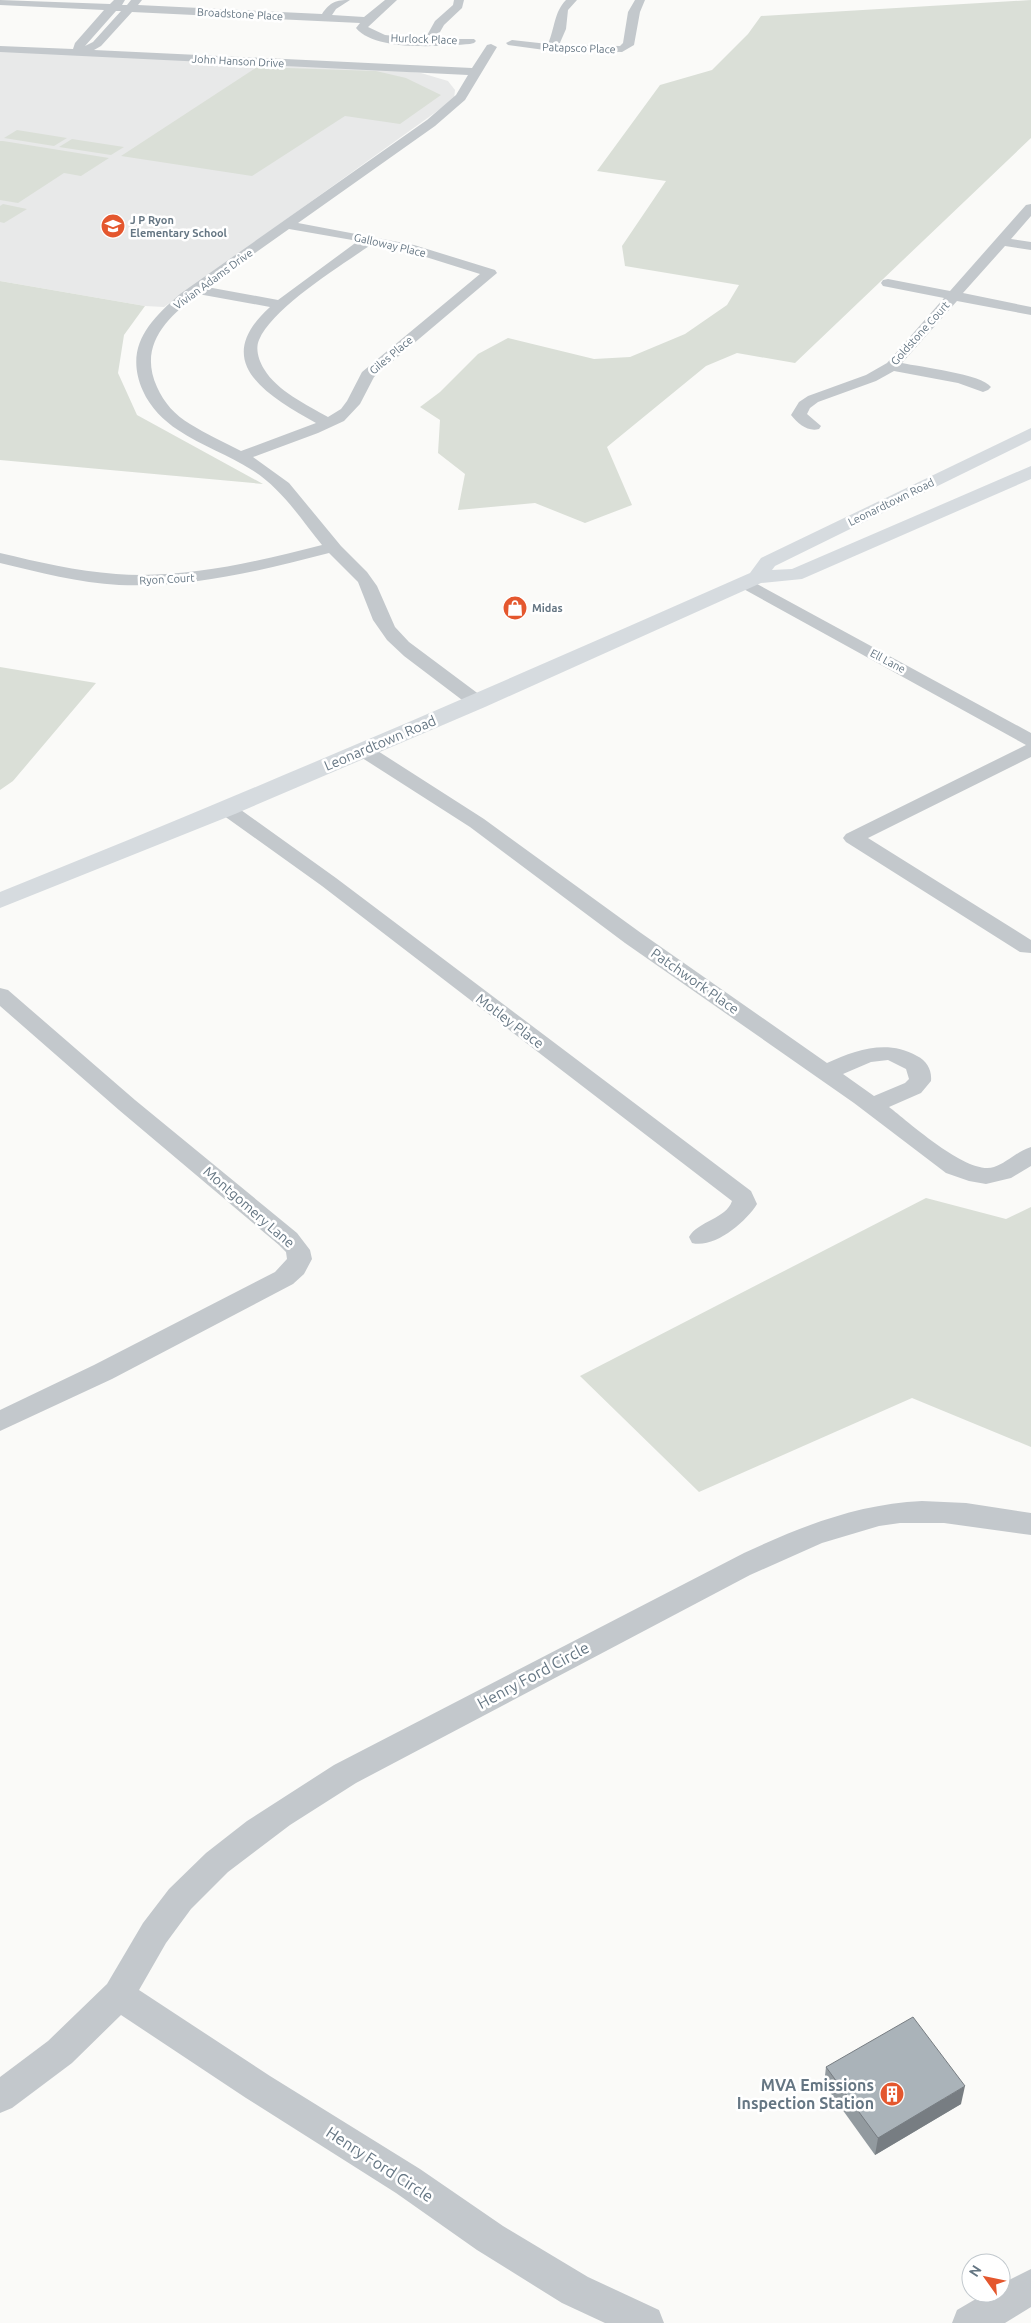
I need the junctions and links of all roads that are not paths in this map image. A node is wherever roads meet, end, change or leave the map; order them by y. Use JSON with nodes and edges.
{"nodes":[{"id":1,"x":345,"y":0,"type":"edge"},
{"id":2,"x":392,"y":0,"type":"edge"},
{"id":3,"x":459,"y":0,"type":"edge"},
{"id":4,"x":572,"y":0,"type":"edge"},
{"id":5,"x":640,"y":0,"type":"edge"},
{"id":6,"x":0,"y":2,"type":"edge"},
{"id":7,"x":116,"y":4,"type":"edge"},
{"id":8,"x":134,"y":4,"type":"edge"},
{"id":9,"x":325,"y":18,"type":"junction"},
{"id":10,"x":367,"y":20,"type":"junction"},
{"id":11,"x":482,"y":33,"type":"dead end"},
{"id":12,"x":502,"y":33,"type":"dead end"},
{"id":13,"x":429,"y":41,"type":"junction"},
{"id":14,"x":470,"y":41,"type":"junction"},
{"id":15,"x":512,"y":43,"type":"junction"},
{"id":16,"x":491,"y":47,"type":"junction"},
{"id":17,"x":552,"y":48,"type":"junction"},
{"id":18,"x":0,"y":49,"type":"edge"},
{"id":19,"x":79,"y":53,"type":"junction"},
{"id":20,"x":476,"y":72,"type":"junction"},
{"id":21,"x":1031,"y":208,"type":"edge"},
{"id":22,"x":288,"y":225,"type":"junction"},
{"id":23,"x":370,"y":239,"type":"junction"},
{"id":24,"x":1002,"y":241,"type":"junction"},
{"id":25,"x":1031,"y":246,"type":"edge"},
{"id":26,"x":490,"y":273,"type":"joint"},
{"id":27,"x":888,"y":283,"type":"dead end"},
{"id":28,"x":195,"y":289,"type":"junction"},
{"id":29,"x":954,"y":296,"type":"junction"},
{"id":30,"x":281,"y":305,"type":"junction"},
{"id":31,"x":1031,"y":311,"type":"edge"},
{"id":32,"x":892,"y":366,"type":"junction"},
{"id":33,"x":983,"y":387,"type":"dead end"},
{"id":34,"x":328,"y":423,"type":"junction"},
{"id":35,"x":813,"y":426,"type":"dead end"},
{"id":36,"x":1031,"y":433,"type":"edge"},
{"id":37,"x":242,"y":456,"type":"junction"},
{"id":38,"x":1031,"y":472,"type":"edge"},
{"id":39,"x":332,"y":547,"type":"junction"},
{"id":40,"x":0,"y":558,"type":"edge"},
{"id":41,"x":751,"y":580,"type":"junction"},
{"id":42,"x":477,"y":702,"type":"junction"},
{"id":43,"x":1031,"y":741,"type":"edge"},
{"id":44,"x":363,"y":750,"type":"junction"},
{"id":45,"x":1031,"y":750,"type":"edge"},
{"id":46,"x":227,"y":809,"type":"junction"},
{"id":47,"x":0,"y":901,"type":"edge"},
{"id":48,"x":1031,"y":946,"type":"edge"},
{"id":49,"x":0,"y":995,"type":"edge"},
{"id":50,"x":825,"y":1073,"type":"junction"},
{"id":51,"x":871,"y":1106,"type":"junction"},
{"id":52,"x":1031,"y":1155,"type":"edge"},
{"id":53,"x":701,"y":1237,"type":"dead end"},
{"id":54,"x":0,"y":1421,"type":"edge"},
{"id":55,"x":1031,"y":1524,"type":"edge"},
{"id":56,"x":119,"y":1995,"type":"junction"},
{"id":57,"x":0,"y":2097,"type":"edge"},
{"id":58,"x":1031,"y":2287,"type":"edge"},
{"id":59,"x":646,"y":2323,"type":"edge"},
{"id":60,"x":970,"y":2323,"type":"edge"}],
"edges":[{"from":1,"to":9,"type":"street"},
{"from":2,"to":10,"type":"street"},
{"from":3,"to":13,"type":"street"},
{"from":4,"to":17,"type":"street"},
{"from":5,"to":17,"type":"street","name":"Patapsco Place"},
{"from":6,"to":7,"type":"street","name":"Broadstone Place"},
{"from":7,"to":8,"type":"street","name":"Broadstone Place"},
{"from":7,"to":19,"type":"street"},
{"from":8,"to":9,"type":"street","name":"Broadstone Place"},
{"from":8,"to":19,"type":"street"},
{"from":9,"to":10,"type":"street","name":"Broadstone Place"},
{"from":10,"to":13,"type":"street","name":"Hurlock Place"},
{"from":11,"to":14,"type":"street"},
{"from":12,"to":15,"type":"street"},
{"from":13,"to":14,"type":"street","name":"Hurlock Place"},
{"from":14,"to":16,"type":"street","name":"Hurlock Place"},
{"from":15,"to":16,"type":"street","name":"Patapsco Place"},
{"from":15,"to":17,"type":"street","name":"Patapsco Place"},
{"from":16,"to":20,"type":"street","name":"Vivian Adams Drive"},
{"from":18,"to":19,"type":"street","name":"John Hanson Drive"},
{"from":19,"to":20,"type":"street","name":"John Hanson Drive"},
{"from":20,"to":22,"type":"street","name":"Vivian Adams Drive"},
{"from":21,"to":24,"type":"street","name":"Goldstone Court"},
{"from":22,"to":23,"type":"street","name":"Galloway Place"},
{"from":22,"to":28,"type":"street","name":"Vivian Adams Drive"},
{"from":23,"to":26,"type":"street","name":"Galloway Place"},
{"from":23,"to":30,"type":"street"},
{"from":24,"to":25,"type":"street"},
{"from":24,"to":29,"type":"street","name":"Goldstone Court"},
{"from":26,"to":34,"type":"street","name":"Giles Place"},
{"from":27,"to":29,"type":"street"},
{"from":28,"to":30,"type":"street"},
{"from":28,"to":37,"type":"street","name":"Vivian Adams Drive"},
{"from":29,"to":31,"type":"street"},
{"from":29,"to":32,"type":"street","name":"Goldstone Court"},
{"from":30,"to":34,"type":"street"},
{"from":32,"to":33,"type":"street"},
{"from":32,"to":35,"type":"street","name":"Goldstone Court"},
{"from":34,"to":37,"type":"street","name":"Giles Place"},
{"from":36,"to":41,"type":"highway","name":"Leonardtown Road"},
{"from":37,"to":39,"type":"street","name":"Vivian Adams Drive"},
{"from":38,"to":41,"type":"highway","name":"Leonardtown Road"},
{"from":39,"to":40,"type":"street","name":"Ryon Court"},
{"from":39,"to":42,"type":"street","name":"Vivian Adams Drive"},
{"from":41,"to":42,"type":"highway","name":"Leonardtown Road"},
{"from":41,"to":43,"type":"street","name":"Ell Lane"},
{"from":42,"to":44,"type":"highway","name":"Leonardtown Road"},
{"from":44,"to":46,"type":"highway","name":"Leonardtown Road"},
{"from":44,"to":50,"type":"street","name":"Patchwork Place"},
{"from":45,"to":48,"type":"street"},
{"from":46,"to":47,"type":"highway","name":"Leonardtown Road"},
{"from":46,"to":53,"type":"street","name":"Motley Place"},
{"from":49,"to":54,"type":"street","name":"Montgomery Lane"},
{"from":50,"to":51,"type":"street","name":"Patchwork Place"},
{"from":50,"to":51,"type":"street"},
{"from":51,"to":52,"type":"street","name":"Patchwork Place"},
{"from":55,"to":56,"type":"street","name":"Henry Ford Circle"},
{"from":56,"to":57,"type":"street","name":"Henry Ford Circle"},
{"from":56,"to":59,"type":"street","name":"Henry Ford Circle"},
{"from":58,"to":60,"type":"street"}]}
